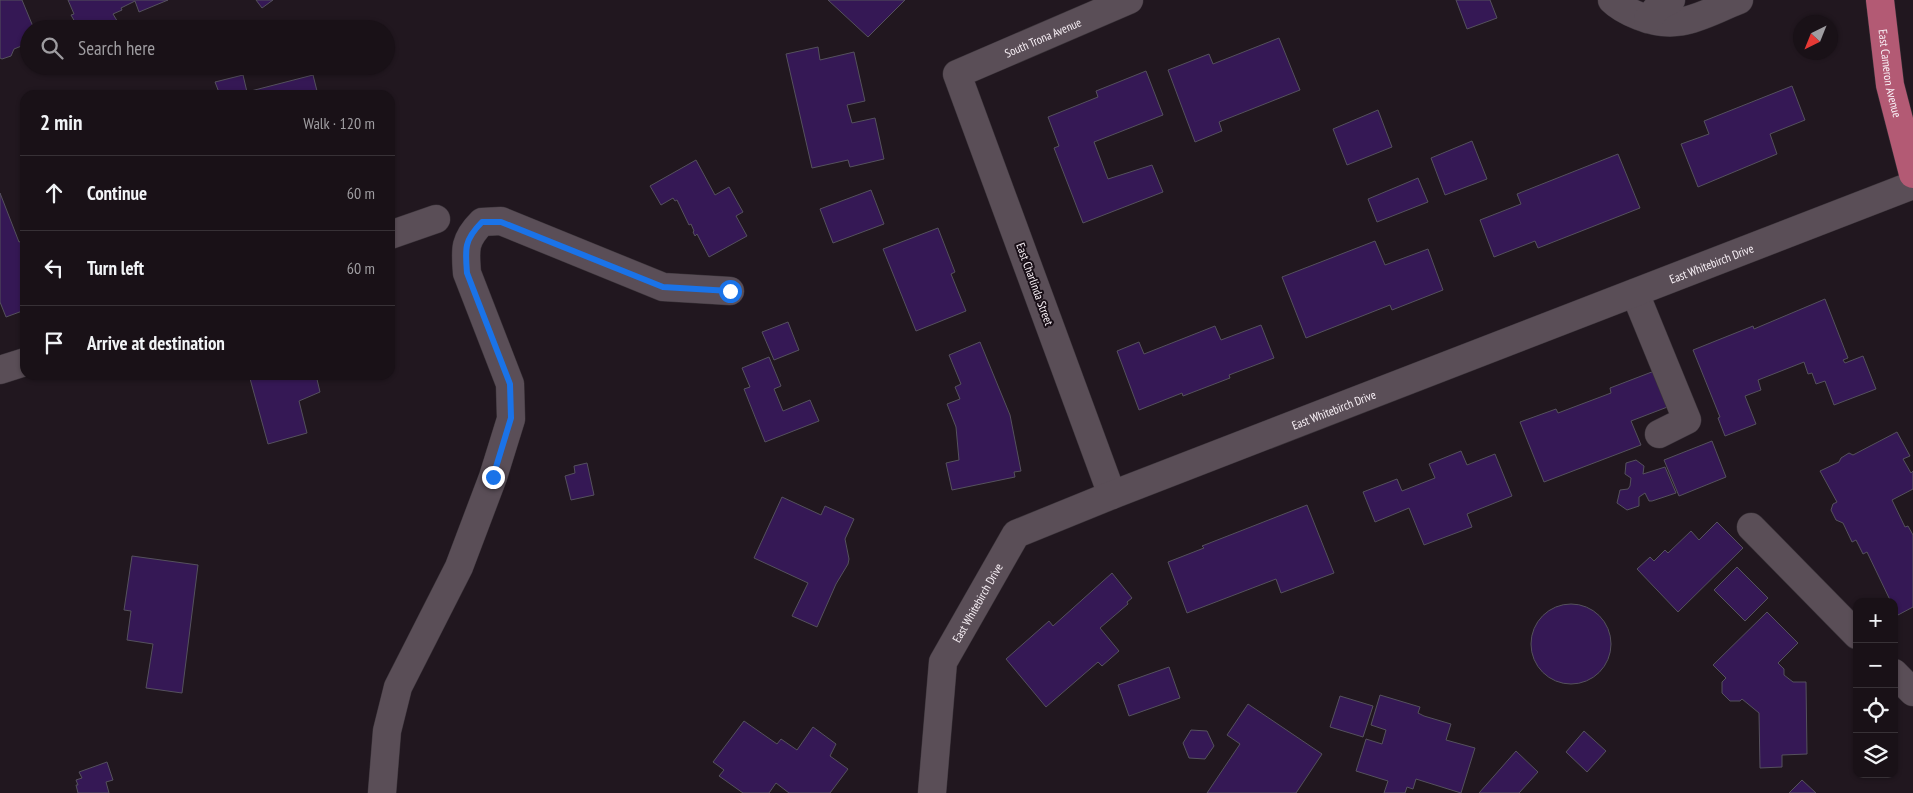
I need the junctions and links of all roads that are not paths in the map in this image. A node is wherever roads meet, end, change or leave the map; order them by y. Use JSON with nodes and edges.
{"nodes":[{"id":1,"x":1129,"y":0,"type":"edge"},
{"id":2,"x":1612,"y":0,"type":"edge"},
{"id":3,"x":1671,"y":0,"type":"edge"},
{"id":4,"x":1739,"y":0,"type":"edge"},
{"id":5,"x":1880,"y":0,"type":"edge"},
{"id":6,"x":1648,"y":19,"type":"junction"},
{"id":7,"x":957,"y":74,"type":"joint"},
{"id":8,"x":1913,"y":174,"type":"edge"},
{"id":9,"x":1913,"y":185,"type":"edge"},
{"id":10,"x":436,"y":219,"type":"dead end"},
{"id":11,"x":395,"y":233,"type":"edge"},
{"id":12,"x":730,"y":291,"type":"dead end"},
{"id":13,"x":1635,"y":292,"type":"junction"},
{"id":14,"x":20,"y":364,"type":"edge"},
{"id":15,"x":0,"y":370,"type":"edge"},
{"id":16,"x":1659,"y":434,"type":"dead end"},
{"id":17,"x":1112,"y":494,"type":"junction"},
{"id":18,"x":1751,"y":527,"type":"dead end"},
{"id":19,"x":1853,"y":631,"type":"edge"},
{"id":20,"x":1898,"y":677,"type":"edge"},
{"id":21,"x":1913,"y":692,"type":"edge"},
{"id":22,"x":382,"y":793,"type":"edge"},
{"id":23,"x":932,"y":793,"type":"edge"}],
"edges":[{"from":1,"to":7,"type":"street","name":"South Trona Avenue"},
{"from":2,"to":6,"type":"street"},
{"from":3,"to":6,"type":"street"},
{"from":4,"to":6,"type":"street"},
{"from":5,"to":8,"type":"main road","name":"East Cameron Avenue"},
{"from":7,"to":17,"type":"street","name":"East Charlinda Street"},
{"from":9,"to":13,"type":"street","name":"East Whitebirch Drive"},
{"from":10,"to":11,"type":"street"},
{"from":12,"to":22,"type":"street"},
{"from":13,"to":16,"type":"street"},
{"from":13,"to":17,"type":"street","name":"East Whitebirch Drive"},
{"from":14,"to":15,"type":"street"},
{"from":17,"to":23,"type":"street","name":"East Whitebirch Drive"},
{"from":18,"to":19,"type":"street"},
{"from":20,"to":21,"type":"street"}]}
